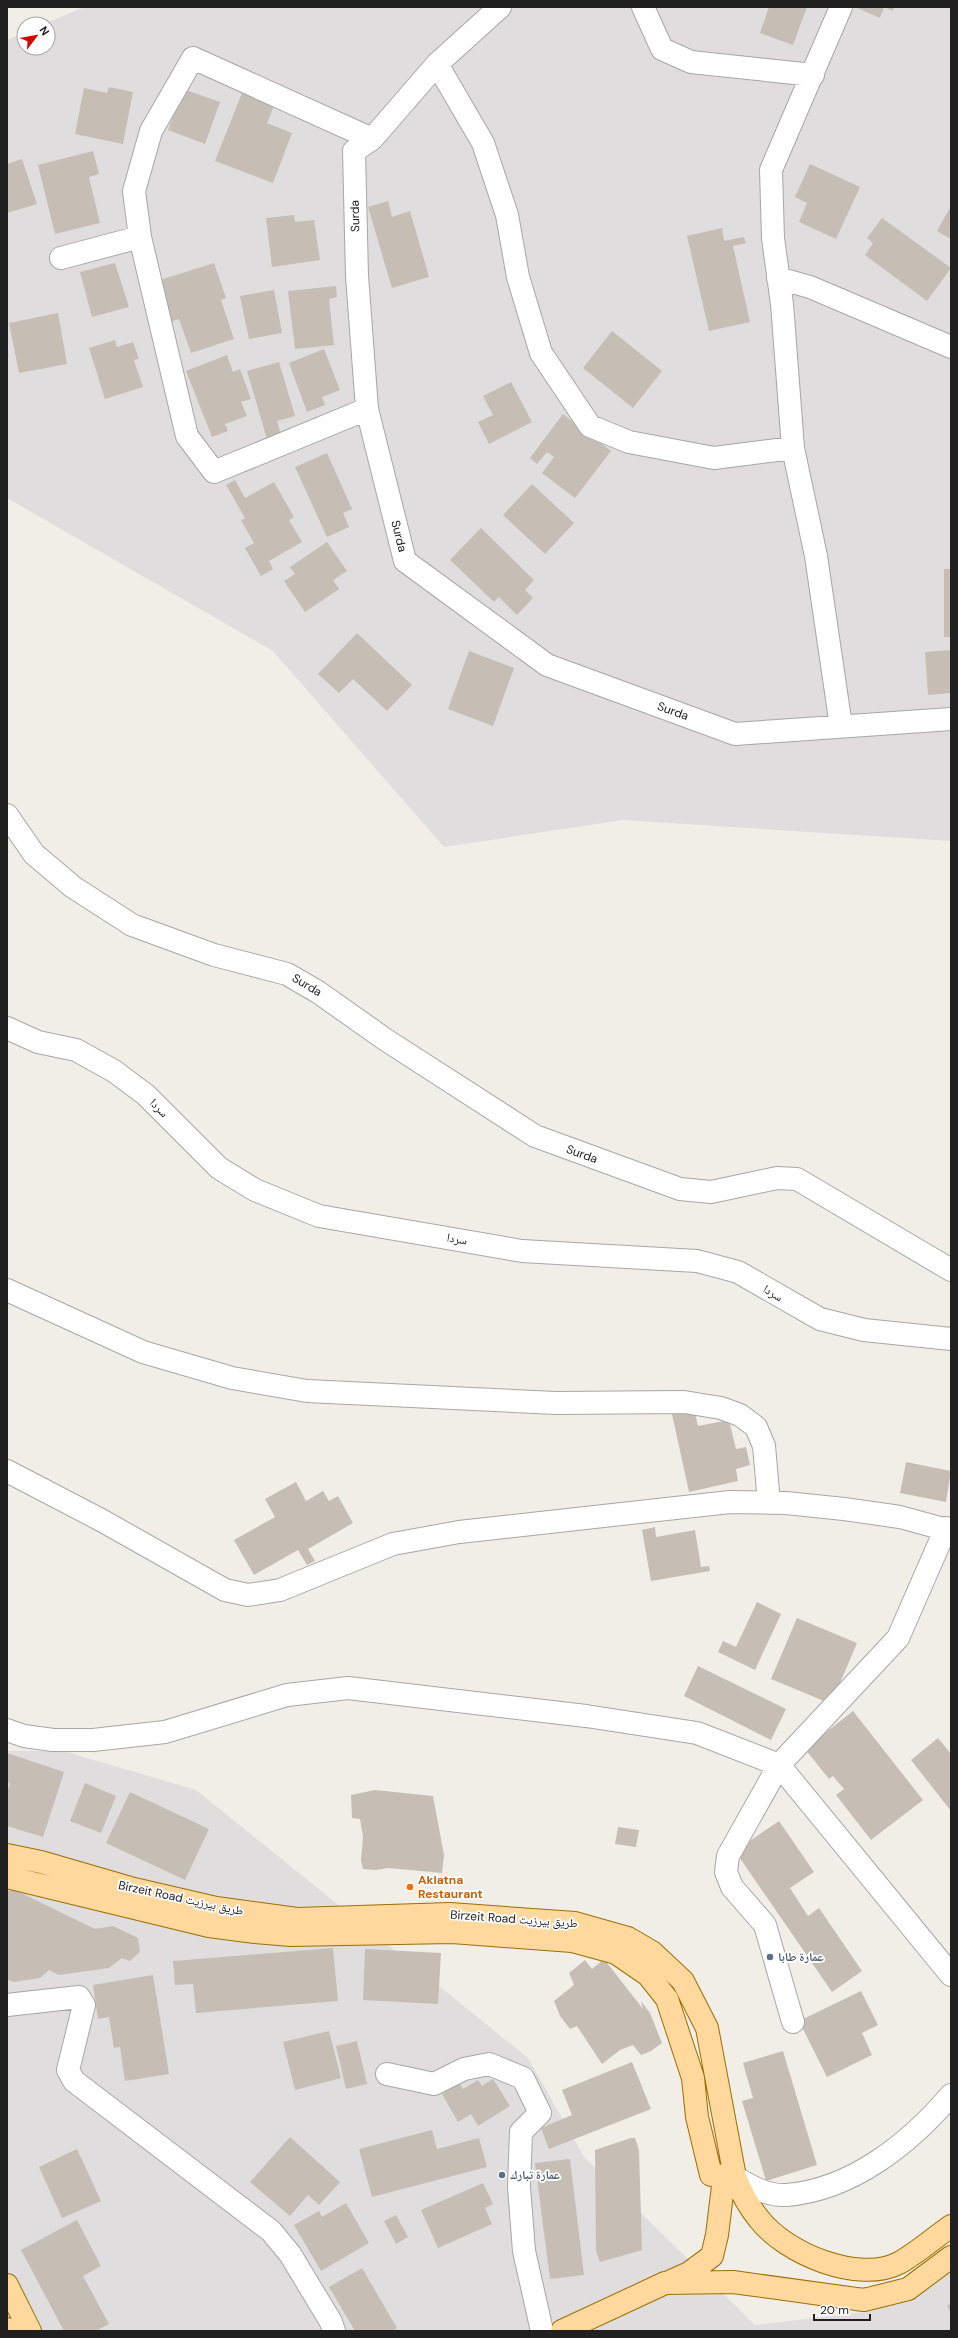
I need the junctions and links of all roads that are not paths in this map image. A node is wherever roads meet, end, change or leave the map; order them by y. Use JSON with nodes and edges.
{"nodes":[{"id":1,"x":500,"y":7,"type":"edge"},
{"id":2,"x":642,"y":7,"type":"edge"},
{"id":3,"x":841,"y":7,"type":"edge"},
{"id":4,"x":437,"y":64,"type":"junction"},
{"id":5,"x":812,"y":74,"type":"junction"},
{"id":6,"x":372,"y":139,"type":"junction"},
{"id":7,"x":140,"y":237,"type":"junction"},
{"id":8,"x":61,"y":258,"type":"dead end"},
{"id":9,"x":778,"y":278,"type":"junction"},
{"id":10,"x":951,"y":347,"type":"edge"},
{"id":11,"x":367,"y":410,"type":"junction"},
{"id":12,"x":793,"y":448,"type":"junction"},
{"id":13,"x":951,"y":719,"type":"edge"},
{"id":14,"x":841,"y":726,"type":"junction"},
{"id":15,"x":7,"y":815,"type":"edge"},
{"id":16,"x":7,"y":1028,"type":"edge"},
{"id":17,"x":951,"y":1270,"type":"edge"},
{"id":18,"x":7,"y":1290,"type":"edge"},
{"id":19,"x":951,"y":1339,"type":"edge"},
{"id":20,"x":7,"y":1471,"type":"edge"},
{"id":21,"x":769,"y":1503,"type":"junction"},
{"id":22,"x":949,"y":1530,"type":"edge"},
{"id":23,"x":7,"y":1730,"type":"edge"},
{"id":24,"x":779,"y":1765,"type":"junction"},
{"id":25,"x":7,"y":1855,"type":"edge"},
{"id":26,"x":7,"y":1877,"type":"edge"},
{"id":27,"x":451,"y":1923,"type":"junction"},
{"id":28,"x":951,"y":1976,"type":"edge"},
{"id":29,"x":7,"y":2005,"type":"edge"},
{"id":30,"x":794,"y":2022,"type":"dead end"},
{"id":31,"x":387,"y":2074,"type":"dead end"},
{"id":32,"x":951,"y":2095,"type":"edge"},
{"id":33,"x":735,"y":2177,"type":"junction"},
{"id":34,"x":951,"y":2226,"type":"edge"},
{"id":35,"x":951,"y":2257,"type":"edge"},
{"id":36,"x":665,"y":2283,"type":"junction"},
{"id":37,"x":7,"y":2285,"type":"edge"},
{"id":38,"x":30,"y":2331,"type":"edge"},
{"id":39,"x":334,"y":2331,"type":"edge"},
{"id":40,"x":542,"y":2331,"type":"edge"},
{"id":41,"x":562,"y":2331,"type":"edge"}],
"edges":[{"from":1,"to":4,"type":"street","name":"Surda"},
{"from":2,"to":5,"type":"street"},
{"from":3,"to":5,"type":"street"},
{"from":4,"to":6,"type":"street","name":"Surda"},
{"from":4,"to":12,"type":"street"},
{"from":5,"to":9,"type":"street"},
{"from":6,"to":7,"type":"street"},
{"from":6,"to":11,"type":"street","name":"Surda"},
{"from":7,"to":8,"type":"street"},
{"from":7,"to":11,"type":"street"},
{"from":9,"to":10,"type":"street"},
{"from":9,"to":12,"type":"street"},
{"from":11,"to":14,"type":"street","name":"Surda"},
{"from":12,"to":14,"type":"street"},
{"from":13,"to":14,"type":"street","name":"Surda"},
{"from":15,"to":17,"type":"street","name":"Surda"},
{"from":16,"to":19,"type":"street","name":"سردا"},
{"from":18,"to":21,"type":"street"},
{"from":20,"to":21,"type":"street"},
{"from":21,"to":22,"type":"street"},
{"from":22,"to":24,"type":"street"},
{"from":23,"to":24,"type":"street"},
{"from":24,"to":28,"type":"street"},
{"from":24,"to":30,"type":"street"},
{"from":25,"to":27,"type":"main road","name":"Birzeit Road طريق بيرزيت"},
{"from":26,"to":27,"type":"main road"},
{"from":27,"to":33,"type":"main road"},
{"from":27,"to":33,"type":"main road","name":"Birzeit Road طريق بيرزيت"},
{"from":29,"to":39,"type":"street"},
{"from":31,"to":40,"type":"street"},
{"from":32,"to":33,"type":"street"},
{"from":33,"to":34,"type":"main road","name":"Birzeit Road طريق بيرزيت"},
{"from":33,"to":36,"type":"main road"},
{"from":35,"to":36,"type":"main road"},
{"from":36,"to":41,"type":"main road"},
{"from":37,"to":38,"type":"main road"}]}
